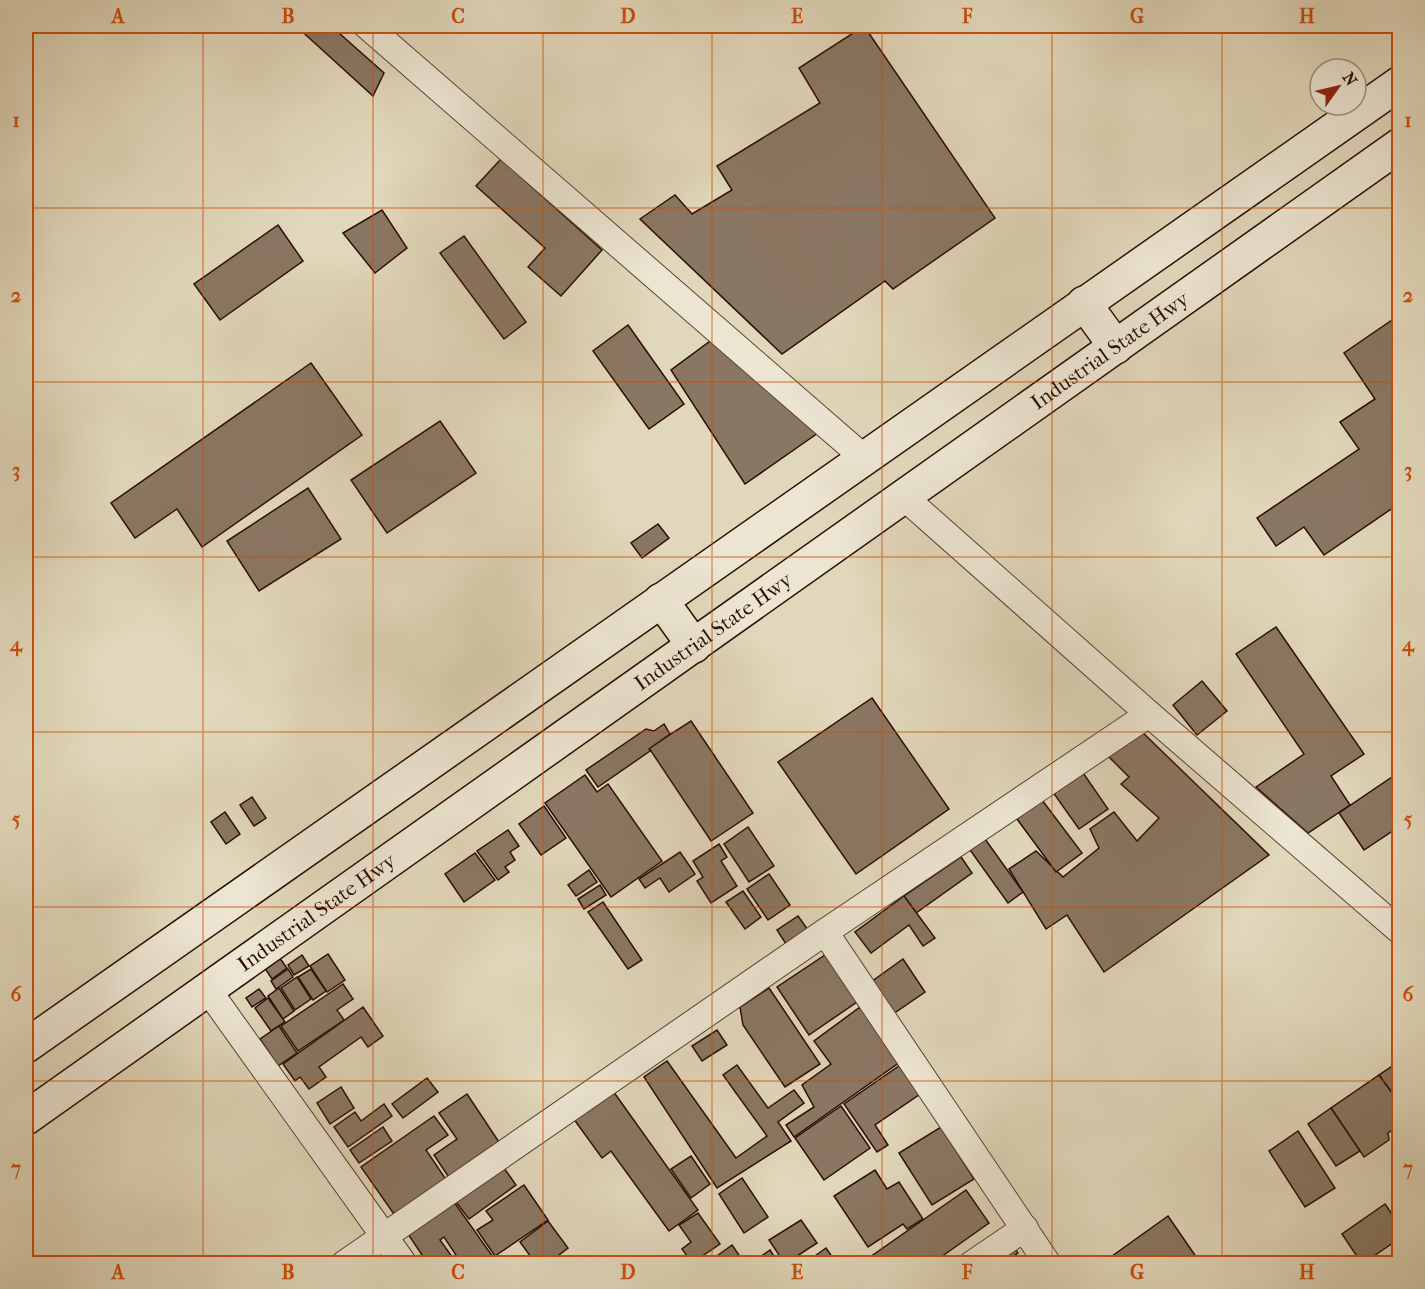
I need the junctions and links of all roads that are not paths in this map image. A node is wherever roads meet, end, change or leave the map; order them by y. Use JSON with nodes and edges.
{"nodes":[{"id":1,"x":367,"y":26,"type":"edge"},
{"id":2,"x":1400,"y":83,"type":"edge"},
{"id":3,"x":1400,"y":145,"type":"edge"},
{"id":4,"x":1084,"y":303,"type":"junction"},
{"id":5,"x":1116,"y":347,"type":"junction"},
{"id":6,"x":864,"y":457,"type":"junction"},
{"id":7,"x":904,"y":497,"type":"junction"},
{"id":8,"x":661,"y":600,"type":"junction"},
{"id":9,"x":694,"y":646,"type":"junction"},
{"id":10,"x":1149,"y":714,"type":"junction"},
{"id":11,"x":1400,"y":931,"type":"edge"},
{"id":12,"x":825,"y":932,"type":"junction"},
{"id":13,"x":208,"y":990,"type":"junction"},
{"id":14,"x":26,"y":1046,"type":"edge"},
{"id":15,"x":26,"y":1118,"type":"edge"},
{"id":16,"x":1025,"y":1228,"type":"junction"},
{"id":17,"x":383,"y":1235,"type":"junction"},
{"id":18,"x":344,"y":1263,"type":"edge"},
{"id":19,"x":404,"y":1263,"type":"edge"},
{"id":20,"x":972,"y":1263,"type":"edge"},
{"id":21,"x":1048,"y":1263,"type":"edge"}],
"edges":[{"from":1,"to":6,"type":"street"},
{"from":2,"to":4,"type":"main road"},
{"from":3,"to":5,"type":"main road","name":"Industrial State Hwy"},
{"from":4,"to":5,"type":"main road"},
{"from":4,"to":6,"type":"main road"},
{"from":5,"to":7,"type":"main road","name":"Industrial State Hwy"},
{"from":6,"to":8,"type":"main road"},
{"from":7,"to":9,"type":"main road","name":"Industrial State Hwy"},
{"from":7,"to":10,"type":"street"},
{"from":8,"to":9,"type":"main road"},
{"from":8,"to":14,"type":"main road"},
{"from":9,"to":13,"type":"main road","name":"Industrial State Hwy"},
{"from":10,"to":11,"type":"street"},
{"from":10,"to":12,"type":"street"},
{"from":12,"to":16,"type":"street"},
{"from":12,"to":17,"type":"street"},
{"from":13,"to":15,"type":"main road","name":"Industrial State Hwy"},
{"from":13,"to":17,"type":"street"},
{"from":16,"to":20,"type":"street"},
{"from":16,"to":21,"type":"street"},
{"from":17,"to":18,"type":"street"},
{"from":17,"to":19,"type":"street"}]}
